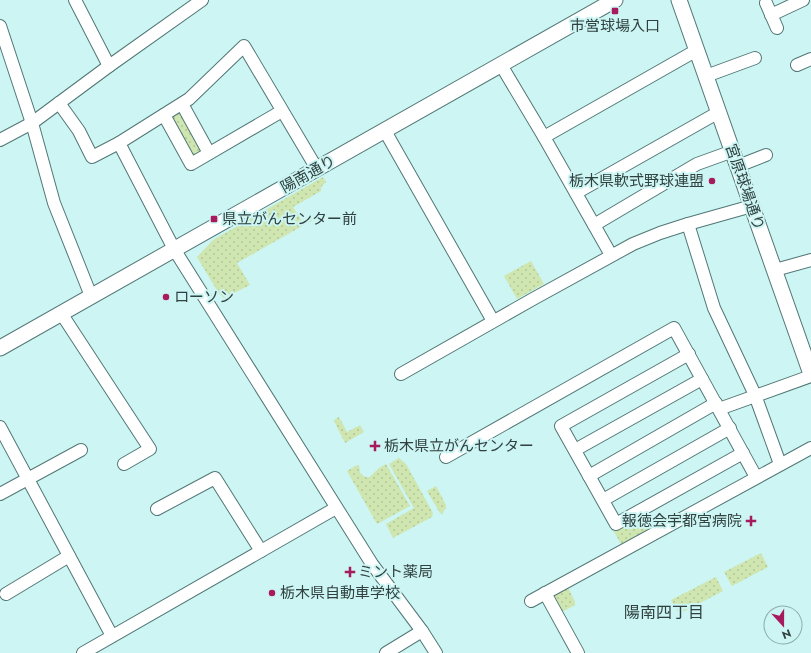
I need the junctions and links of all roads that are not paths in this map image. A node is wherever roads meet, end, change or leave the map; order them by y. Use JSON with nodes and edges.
{"nodes":[{"id":1,"x":75,"y":0,"type":"edge"},
{"id":2,"x":202,"y":0,"type":"edge"},
{"id":3,"x":615,"y":0,"type":"edge"},
{"id":4,"x":679,"y":0,"type":"edge"},
{"id":5,"x":803,"y":0,"type":"edge"},
{"id":6,"x":766,"y":3,"type":"dead end"},
{"id":7,"x":771,"y":15,"type":"junction"},
{"id":8,"x":0,"y":26,"type":"edge"},
{"id":9,"x":777,"y":28,"type":"dead end"},
{"id":10,"x":696,"y":50,"type":"junction"},
{"id":11,"x":755,"y":58,"type":"dead end"},
{"id":12,"x":811,"y":59,"type":"edge"},
{"id":13,"x":501,"y":65,"type":"junction"},
{"id":14,"x":797,"y":65,"type":"dead end"},
{"id":15,"x":109,"y":66,"type":"junction"},
{"id":16,"x":706,"y":76,"type":"junction"},
{"id":17,"x":59,"y":103,"type":"junction"},
{"id":18,"x":182,"y":104,"type":"junction"},
{"id":19,"x":282,"y":111,"type":"junction"},
{"id":20,"x":720,"y":112,"type":"junction"},
{"id":21,"x":164,"y":115,"type":"junction"},
{"id":22,"x":32,"y":123,"type":"junction"},
{"id":23,"x":385,"y":131,"type":"junction"},
{"id":24,"x":544,"y":137,"type":"junction"},
{"id":25,"x":0,"y":140,"type":"edge"},
{"id":26,"x":118,"y":143,"type":"junction"},
{"id":27,"x":732,"y":151,"type":"junction"},
{"id":28,"x":209,"y":153,"type":"junction"},
{"id":29,"x":766,"y":155,"type":"dead end"},
{"id":30,"x":738,"y":166,"type":"junction"},
{"id":31,"x":317,"y":169,"type":"junction"},
{"id":32,"x":576,"y":193,"type":"junction"},
{"id":33,"x":752,"y":206,"type":"junction"},
{"id":34,"x":688,"y":224,"type":"junction"},
{"id":35,"x":594,"y":225,"type":"junction"},
{"id":36,"x":174,"y":249,"type":"junction"},
{"id":37,"x":611,"y":255,"type":"junction"},
{"id":38,"x":811,"y":260,"type":"edge"},
{"id":39,"x":775,"y":270,"type":"junction"},
{"id":40,"x":91,"y":296,"type":"junction"},
{"id":41,"x":61,"y":313,"type":"junction"},
{"id":42,"x":493,"y":321,"type":"junction"},
{"id":43,"x":0,"y":348,"type":"edge"},
{"id":44,"x":689,"y":354,"type":"junction"},
{"id":45,"x":401,"y":374,"type":"dead end"},
{"id":46,"x":811,"y":375,"type":"edge"},
{"id":47,"x":702,"y":379,"type":"junction"},
{"id":48,"x":755,"y":396,"type":"junction"},
{"id":49,"x":717,"y":406,"type":"junction"},
{"id":50,"x":0,"y":428,"type":"edge"},
{"id":51,"x":730,"y":428,"type":"junction"},
{"id":52,"x":811,"y":448,"type":"edge"},
{"id":53,"x":81,"y":450,"type":"dead end"},
{"id":54,"x":575,"y":450,"type":"junction"},
{"id":55,"x":743,"y":452,"type":"junction"},
{"id":56,"x":446,"y":457,"type":"dead end"},
{"id":57,"x":124,"y":464,"type":"dead end"},
{"id":58,"x":780,"y":464,"type":"junction"},
{"id":59,"x":589,"y":476,"type":"junction"},
{"id":60,"x":756,"y":477,"type":"junction"},
{"id":61,"x":28,"y":479,"type":"junction"},
{"id":62,"x":0,"y":494,"type":"edge"},
{"id":63,"x":603,"y":500,"type":"junction"},
{"id":64,"x":336,"y":508,"type":"junction"},
{"id":65,"x":157,"y":509,"type":"dead end"},
{"id":66,"x":261,"y":551,"type":"junction"},
{"id":67,"x":69,"y":556,"type":"junction"},
{"id":68,"x":6,"y":594,"type":"dead end"},
{"id":69,"x":545,"y":594,"type":"junction"},
{"id":70,"x":531,"y":601,"type":"dead end"},
{"id":71,"x":422,"y":631,"type":"junction"},
{"id":72,"x":112,"y":636,"type":"junction"},
{"id":73,"x":83,"y":653,"type":"edge"},
{"id":74,"x":386,"y":653,"type":"edge"},
{"id":75,"x":436,"y":653,"type":"edge"},
{"id":76,"x":578,"y":653,"type":"edge"}],
"edges":[{"from":1,"to":15,"type":"street"},
{"from":2,"to":15,"type":"street"},
{"from":3,"to":13,"type":"street","name":"陽南通り"},
{"from":4,"to":10,"type":"street","name":"宮原球場通り"},
{"from":5,"to":7,"type":"street"},
{"from":6,"to":7,"type":"street"},
{"from":7,"to":9,"type":"street"},
{"from":8,"to":22,"type":"street"},
{"from":10,"to":16,"type":"street","name":"宮原球場通り"},
{"from":10,"to":24,"type":"street"},
{"from":11,"to":16,"type":"street"},
{"from":12,"to":14,"type":"street"},
{"from":13,"to":23,"type":"street","name":"陽南通り"},
{"from":13,"to":24,"type":"street"},
{"from":15,"to":17,"type":"street"},
{"from":16,"to":20,"type":"street","name":"宮原球場通り"},
{"from":17,"to":22,"type":"street"},
{"from":17,"to":26,"type":"street"},
{"from":18,"to":19,"type":"street"},
{"from":18,"to":21,"type":"street"},
{"from":18,"to":28,"type":"street"},
{"from":19,"to":28,"type":"street"},
{"from":19,"to":31,"type":"street"},
{"from":20,"to":27,"type":"street","name":"宮原球場通り"},
{"from":20,"to":32,"type":"street"},
{"from":21,"to":26,"type":"street"},
{"from":21,"to":28,"type":"street"},
{"from":22,"to":25,"type":"street"},
{"from":22,"to":40,"type":"street"},
{"from":23,"to":31,"type":"street","name":"陽南通り"},
{"from":23,"to":42,"type":"street"},
{"from":24,"to":32,"type":"street"},
{"from":26,"to":36,"type":"street"},
{"from":27,"to":30,"type":"street","name":"宮原球場通り"},
{"from":27,"to":35,"type":"street"},
{"from":29,"to":30,"type":"street"},
{"from":30,"to":33,"type":"street","name":"宮原球場通り"},
{"from":31,"to":36,"type":"street","name":"陽南通り"},
{"from":32,"to":35,"type":"street"},
{"from":33,"to":34,"type":"street"},
{"from":33,"to":39,"type":"street","name":"宮原球場通り"},
{"from":34,"to":37,"type":"street"},
{"from":34,"to":48,"type":"street"},
{"from":35,"to":37,"type":"street"},
{"from":36,"to":40,"type":"street","name":"陽南通り"},
{"from":36,"to":64,"type":"street"},
{"from":37,"to":42,"type":"street"},
{"from":38,"to":39,"type":"street"},
{"from":39,"to":46,"type":"street","name":"宮原球場通り"},
{"from":40,"to":41,"type":"street","name":"陽南通り"},
{"from":41,"to":43,"type":"street","name":"陽南通り"},
{"from":41,"to":57,"type":"street"},
{"from":42,"to":45,"type":"street"},
{"from":44,"to":47,"type":"street"},
{"from":44,"to":54,"type":"street"},
{"from":44,"to":56,"type":"street"},
{"from":46,"to":48,"type":"street"},
{"from":47,"to":49,"type":"street"},
{"from":47,"to":54,"type":"street"},
{"from":48,"to":49,"type":"street"},
{"from":48,"to":58,"type":"street"},
{"from":49,"to":51,"type":"street"},
{"from":49,"to":59,"type":"street"},
{"from":50,"to":61,"type":"street"},
{"from":51,"to":55,"type":"street"},
{"from":51,"to":63,"type":"street"},
{"from":52,"to":58,"type":"street"},
{"from":53,"to":61,"type":"street"},
{"from":54,"to":59,"type":"street"},
{"from":55,"to":60,"type":"street"},
{"from":55,"to":63,"type":"street"},
{"from":58,"to":60,"type":"street"},
{"from":59,"to":63,"type":"street"},
{"from":60,"to":69,"type":"street"},
{"from":61,"to":62,"type":"street"},
{"from":61,"to":67,"type":"street"},
{"from":64,"to":66,"type":"street"},
{"from":64,"to":71,"type":"street"},
{"from":65,"to":66,"type":"street"},
{"from":66,"to":72,"type":"street"},
{"from":67,"to":68,"type":"street"},
{"from":67,"to":72,"type":"street"},
{"from":69,"to":70,"type":"street"},
{"from":69,"to":76,"type":"street"},
{"from":71,"to":74,"type":"street"},
{"from":71,"to":75,"type":"street"},
{"from":72,"to":73,"type":"street"}]}
